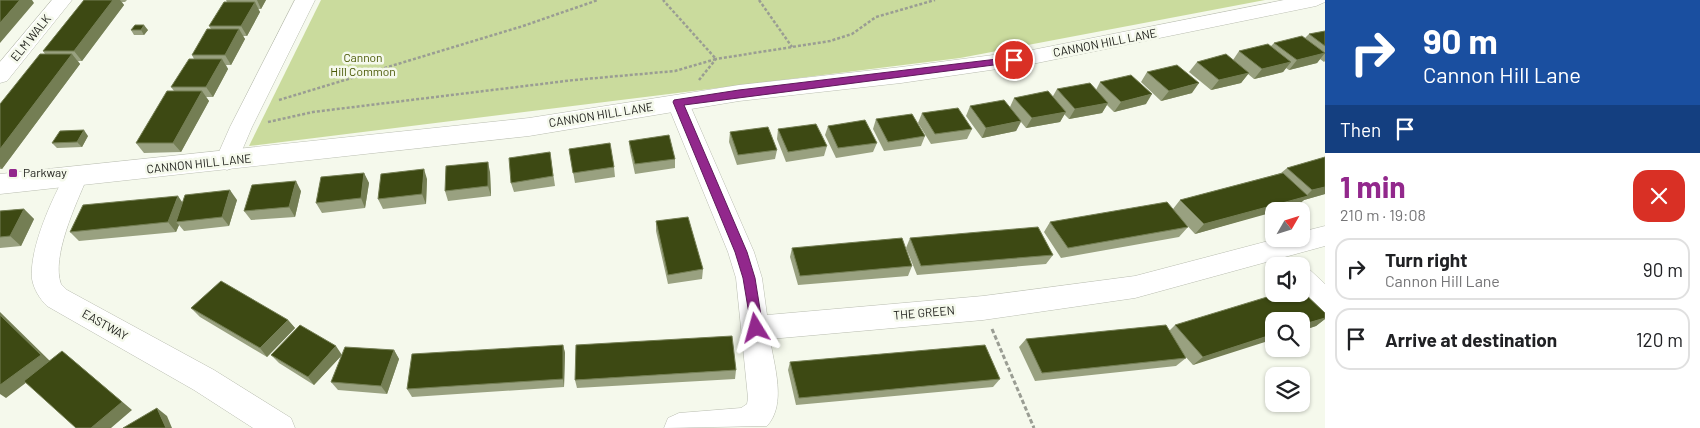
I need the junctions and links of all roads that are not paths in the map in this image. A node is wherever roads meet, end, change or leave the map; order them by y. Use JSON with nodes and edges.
{"nodes":[{"id":1,"x":62,"y":0,"type":"edge"},
{"id":2,"x":305,"y":0,"type":"edge"},
{"id":3,"x":1316,"y":0,"type":"edge"},
{"id":4,"x":0,"y":76,"type":"edge"},
{"id":5,"x":688,"y":101,"type":"junction"},
{"id":6,"x":227,"y":161,"type":"junction"},
{"id":7,"x":75,"y":178,"type":"junction"},
{"id":8,"x":0,"y":184,"type":"edge"},
{"id":9,"x":1325,"y":236,"type":"edge"},
{"id":10,"x":1284,"y":257,"type":"edge"},
{"id":11,"x":1265,"y":261,"type":"edge"},
{"id":12,"x":1310,"y":287,"type":"edge"},
{"id":13,"x":1325,"y":301,"type":"edge"},
{"id":14,"x":756,"y":328,"type":"junction"},
{"id":15,"x":268,"y":425,"type":"edge"},
{"id":16,"x":679,"y":428,"type":"edge"}],
"edges":[{"from":1,"to":4,"type":"street","name":"ELM WALK"},
{"from":2,"to":6,"type":"street"},
{"from":3,"to":5,"type":"street","name":"CANNON HILL LANE"},
{"from":5,"to":6,"type":"street","name":"CANNON HILL LANE"},
{"from":5,"to":14,"type":"street"},
{"from":6,"to":7,"type":"street","name":"CANNON HILL LANE"},
{"from":7,"to":8,"type":"street","name":"CANNON HILL LANE"},
{"from":7,"to":15,"type":"street","name":"EASTWAY"},
{"from":9,"to":10,"type":"street","name":"THE GREEN"},
{"from":11,"to":14,"type":"street","name":"THE GREEN"},
{"from":12,"to":13,"type":"street"},
{"from":14,"to":16,"type":"street"}]}
